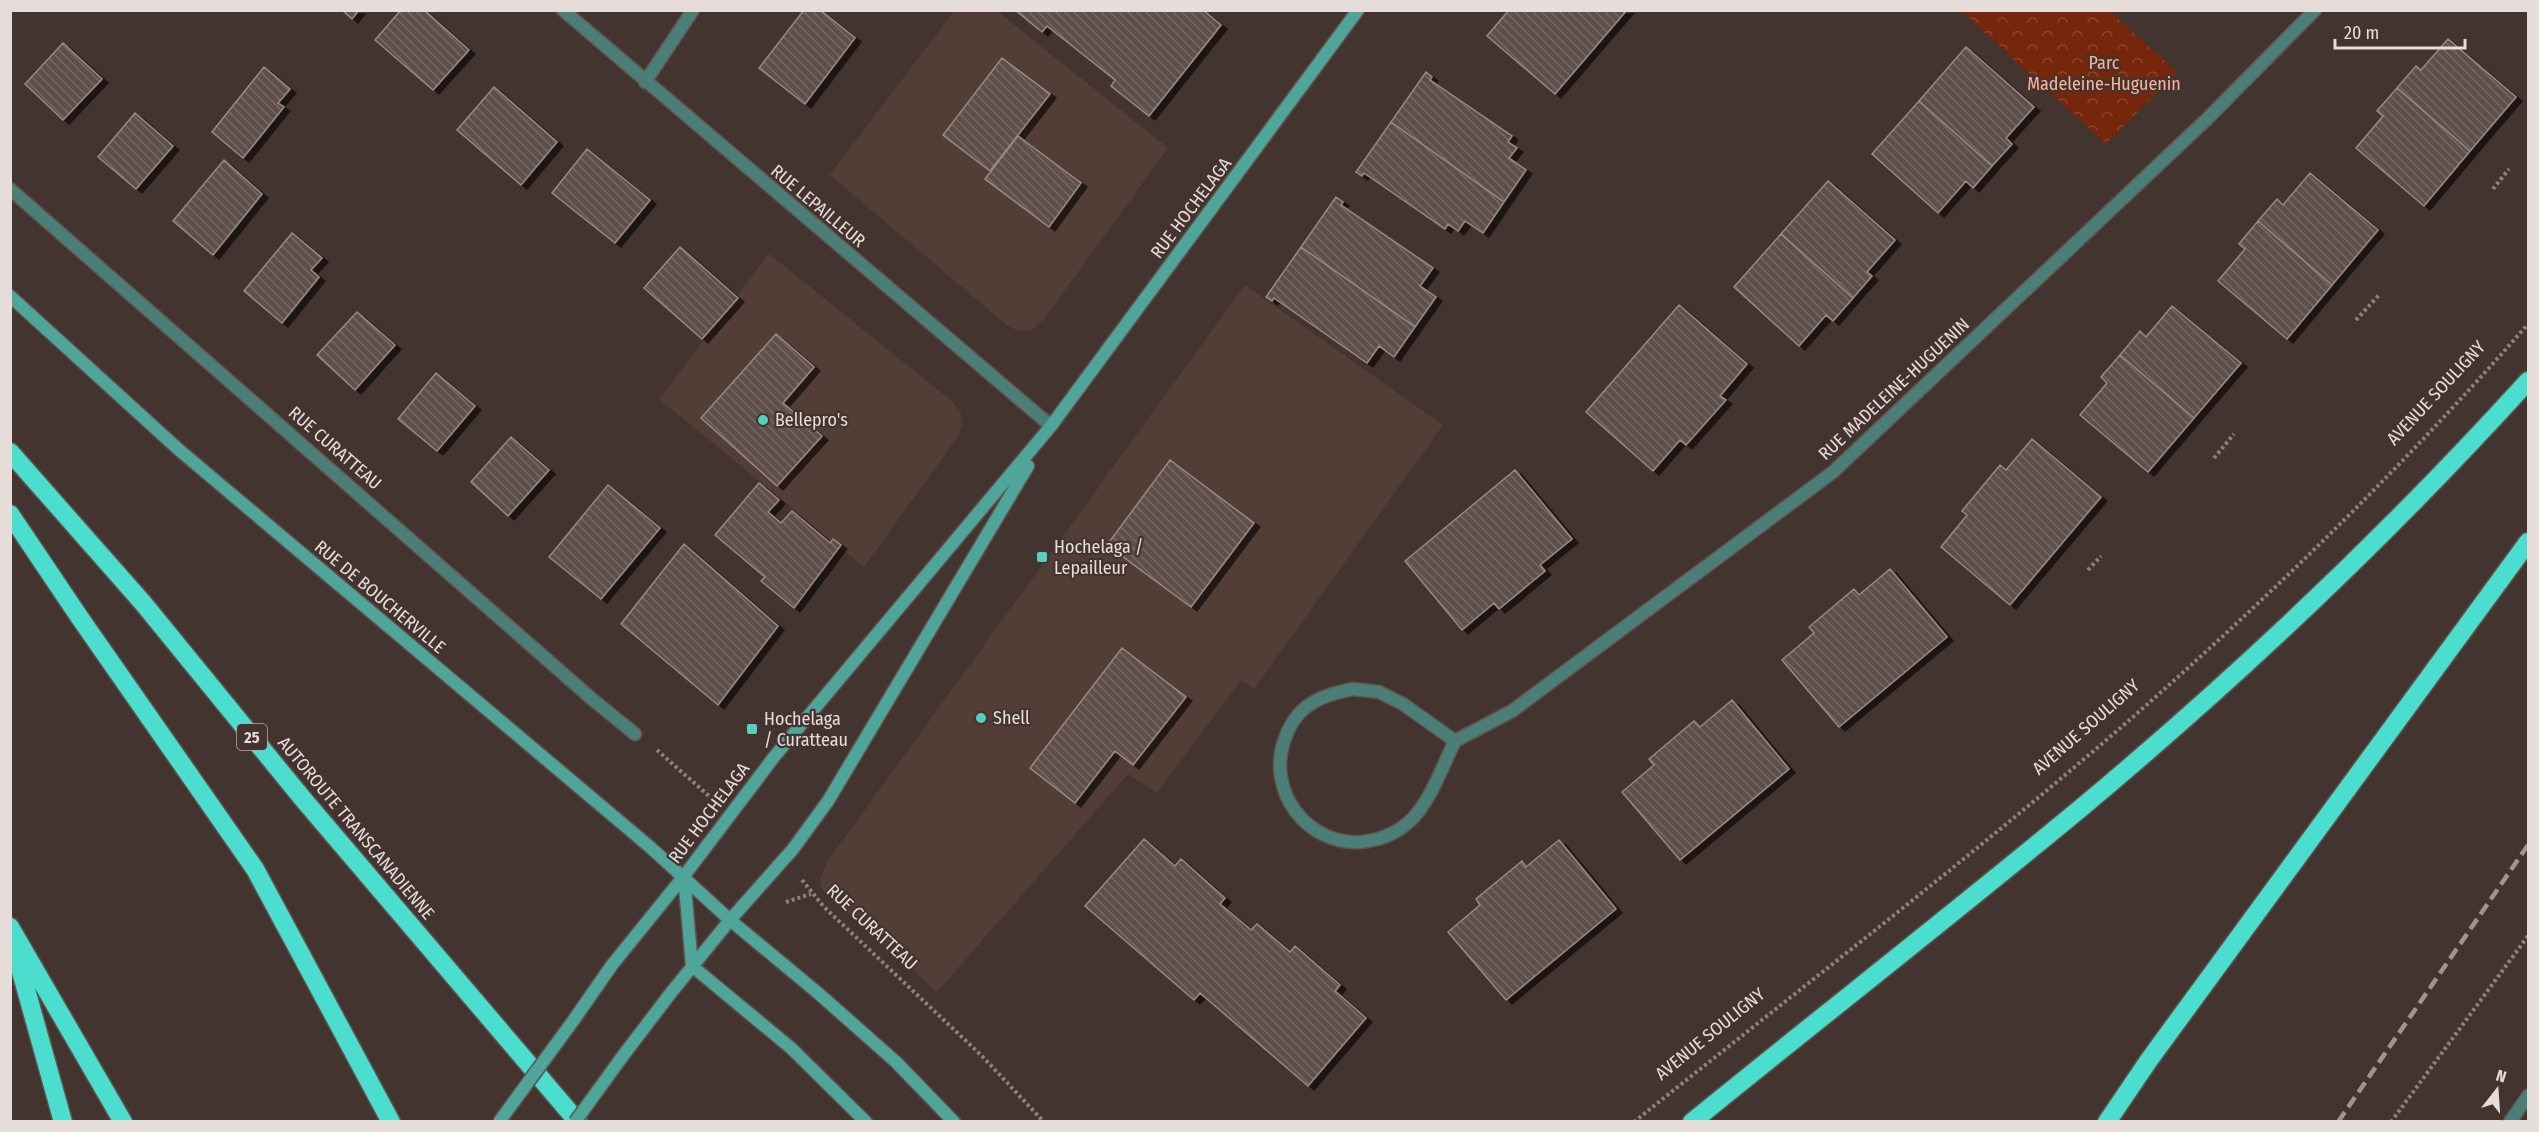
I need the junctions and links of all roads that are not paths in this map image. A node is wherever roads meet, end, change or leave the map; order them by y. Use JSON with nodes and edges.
{"nodes":[{"id":1,"x":563,"y":10,"type":"edge"},
{"id":2,"x":693,"y":10,"type":"edge"},
{"id":3,"x":1358,"y":10,"type":"edge"},
{"id":4,"x":2315,"y":10,"type":"edge"},
{"id":5,"x":645,"y":82,"type":"junction"},
{"id":6,"x":10,"y":189,"type":"edge"},
{"id":7,"x":10,"y":296,"type":"edge"},
{"id":8,"x":2529,"y":381,"type":"edge"},
{"id":9,"x":1051,"y":426,"type":"junction"},
{"id":10,"x":10,"y":452,"type":"edge"},
{"id":11,"x":10,"y":514,"type":"edge"},
{"id":12,"x":2529,"y":543,"type":"edge"},
{"id":13,"x":635,"y":734,"type":"dead end"},
{"id":14,"x":1455,"y":741,"type":"junction"},
{"id":15,"x":684,"y":876,"type":"junction"},
{"id":16,"x":730,"y":920,"type":"junction"},
{"id":17,"x":10,"y":927,"type":"edge"},
{"id":18,"x":10,"y":936,"type":"edge"},
{"id":19,"x":692,"y":966,"type":"junction"},
{"id":20,"x":494,"y":1022,"type":"junction"},
{"id":21,"x":2529,"y":1096,"type":"edge"},
{"id":22,"x":63,"y":1122,"type":"edge"},
{"id":23,"x":123,"y":1122,"type":"edge"},
{"id":24,"x":391,"y":1122,"type":"edge"},
{"id":25,"x":499,"y":1122,"type":"edge"},
{"id":26,"x":576,"y":1122,"type":"edge"},
{"id":27,"x":594,"y":1122,"type":"edge"},
{"id":28,"x":866,"y":1122,"type":"edge"},
{"id":29,"x":954,"y":1122,"type":"edge"},
{"id":30,"x":1692,"y":1122,"type":"edge"},
{"id":31,"x":2107,"y":1122,"type":"edge"},
{"id":32,"x":2510,"y":1122,"type":"edge"}],
"edges":[{"from":1,"to":5,"type":"street","name":"RUE LEPAILLEUR"},
{"from":2,"to":5,"type":"street"},
{"from":3,"to":9,"type":"main road","name":"RUE HOCHELAGA"},
{"from":4,"to":14,"type":"street","name":"RUE MADELEINE-HUGUENIN"},
{"from":5,"to":9,"type":"street","name":"RUE LEPAILLEUR"},
{"from":6,"to":13,"type":"street","name":"RUE CURATTEAU"},
{"from":7,"to":15,"type":"main road","name":"RUE DE BOUCHERVILLE"},
{"from":8,"to":30,"type":"highway"},
{"from":9,"to":15,"type":"main road","name":"RUE HOCHELAGA"},
{"from":9,"to":16,"type":"main road","name":"RUE HOCHELAGA"},
{"from":10,"to":20,"type":"highway","name":"AUTOROUTE TRANSCANADIENNE","number":"25"},
{"from":11,"to":24,"type":"highway"},
{"from":12,"to":31,"type":"highway"},
{"from":14,"to":14,"type":"street"},
{"from":15,"to":16,"type":"main road","name":"RUE DE BOUCHERVILLE"},
{"from":15,"to":19,"type":"main road"},
{"from":15,"to":25,"type":"main road","name":"RUE HOCHELAGA","bridge":true},
{"from":16,"to":19,"type":"main road","name":"RUE HOCHELAGA"},
{"from":16,"to":29,"type":"main road"},
{"from":17,"to":23,"type":"highway"},
{"from":18,"to":22,"type":"highway"},
{"from":19,"to":26,"type":"main road","name":"RUE HOCHELAGA","bridge":true},
{"from":19,"to":28,"type":"main road"},
{"from":20,"to":26,"type":"highway","name":"AUTOROUTE TRANSCANADIENNE","number":"25"},
{"from":20,"to":27,"type":"highway"},
{"from":21,"to":32,"type":"street"}]}
